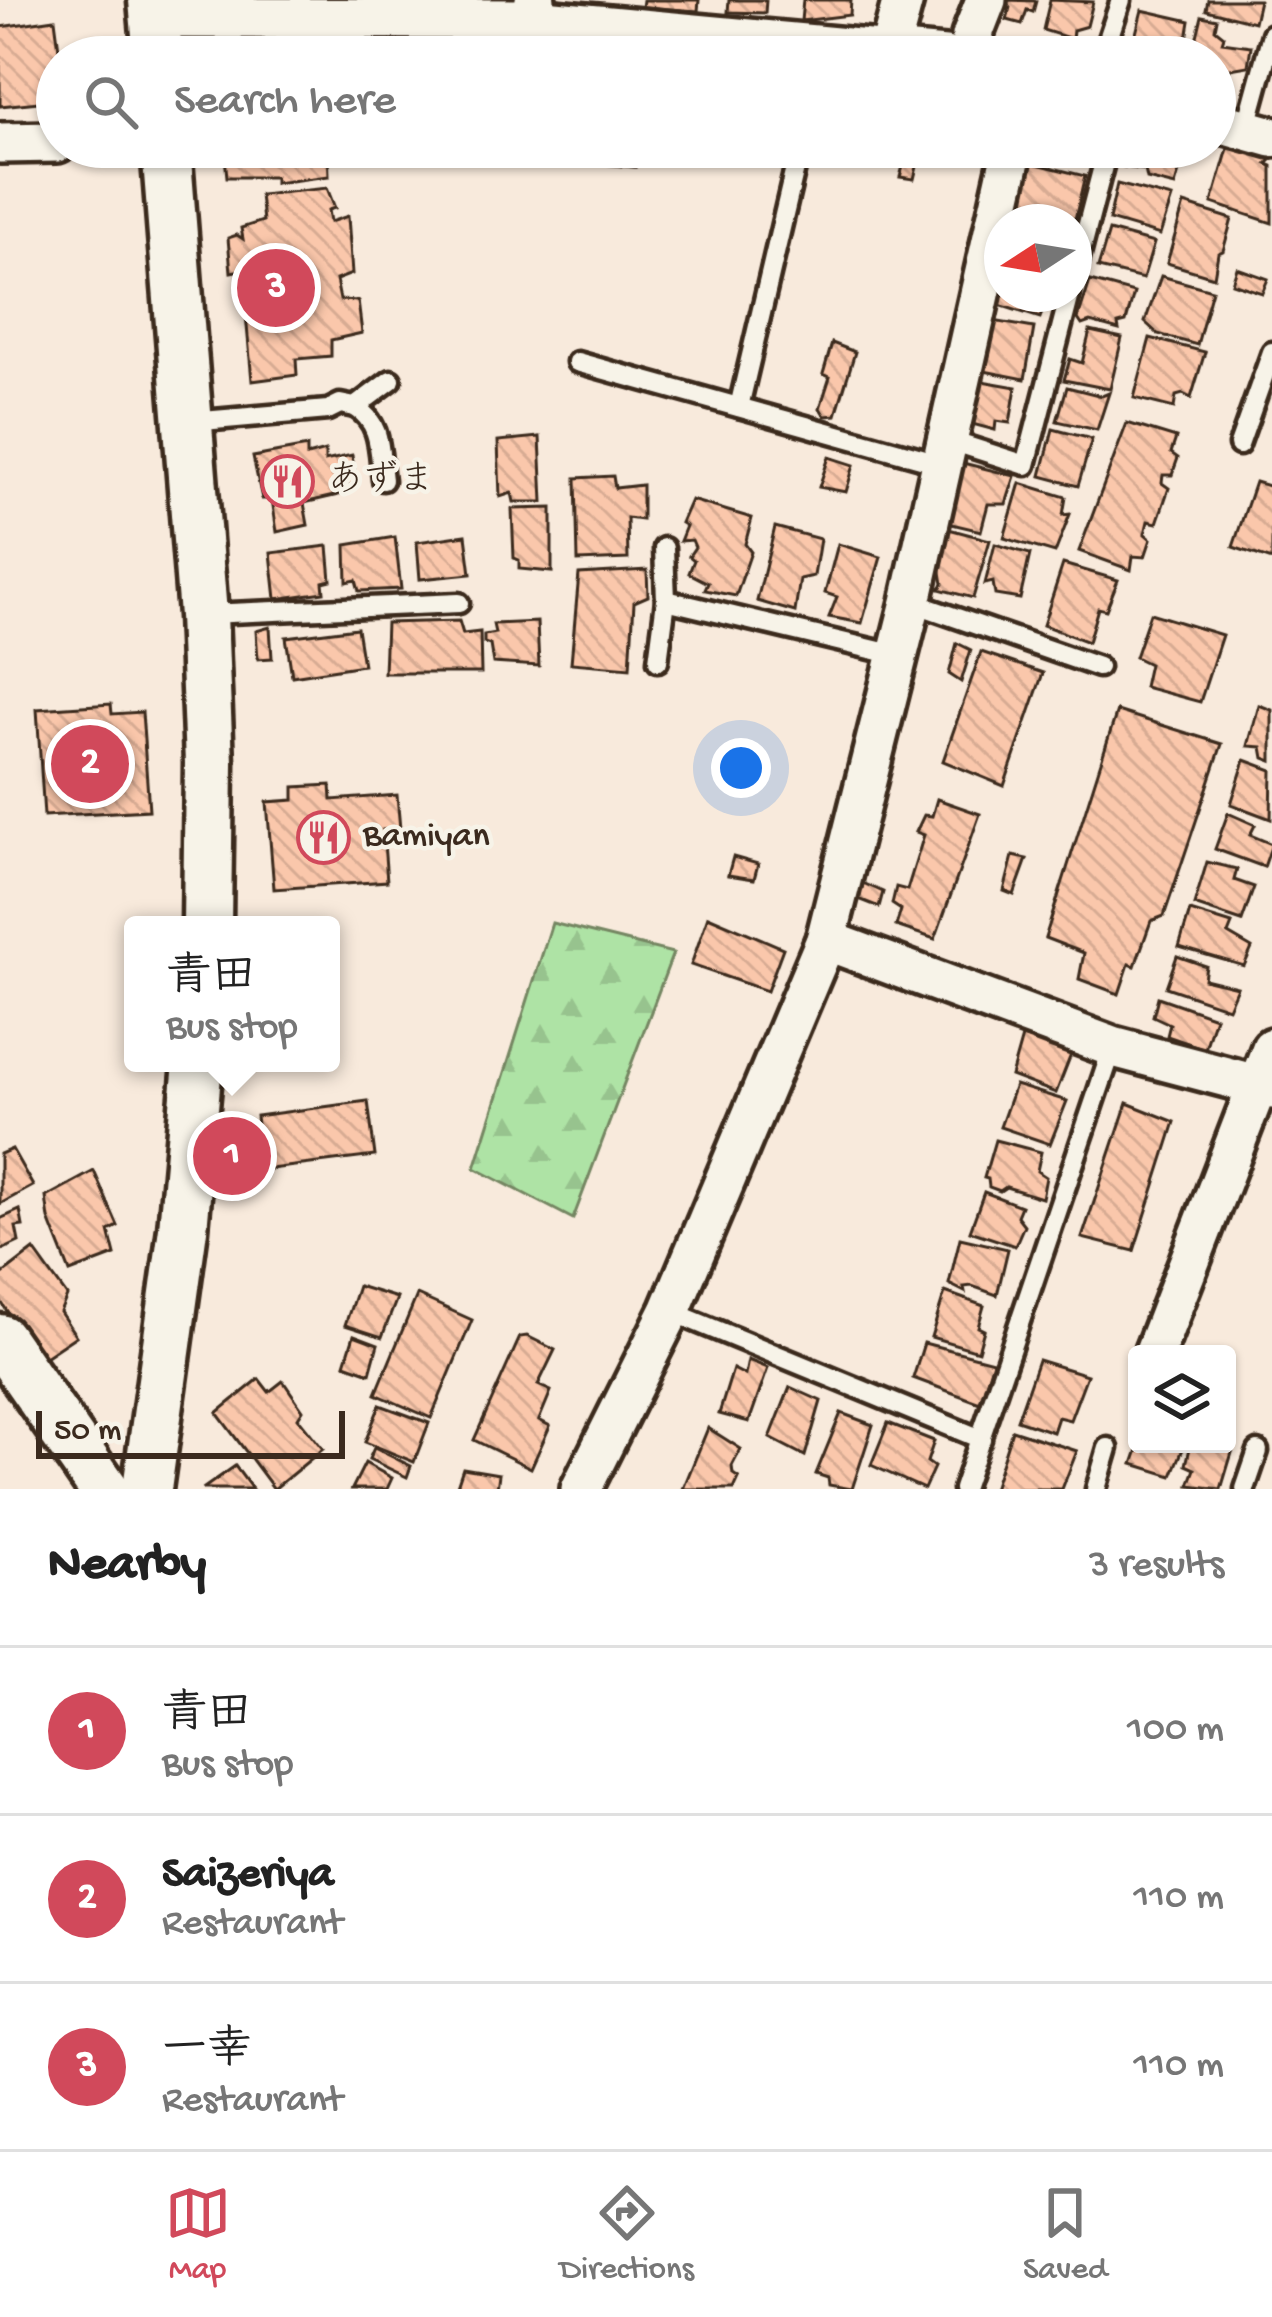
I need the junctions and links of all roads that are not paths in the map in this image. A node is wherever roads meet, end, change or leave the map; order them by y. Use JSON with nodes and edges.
{"nodes":[{"id":1,"x":903,"y":0,"type":"edge"},
{"id":2,"x":986,"y":0,"type":"edge"},
{"id":3,"x":1121,"y":0,"type":"edge"},
{"id":4,"x":528,"y":19,"type":"edge"},
{"id":5,"x":155,"y":25,"type":"edge"},
{"id":6,"x":1272,"y":34,"type":"edge"},
{"id":7,"x":684,"y":36,"type":"edge"},
{"id":8,"x":893,"y":36,"type":"edge"},
{"id":9,"x":972,"y":36,"type":"edge"},
{"id":10,"x":1109,"y":36,"type":"edge"},
{"id":11,"x":1244,"y":129,"type":"edge"},
{"id":12,"x":36,"y":142,"type":"edge"},
{"id":13,"x":0,"y":143,"type":"edge"},
{"id":14,"x":168,"y":168,"type":"edge"},
{"id":15,"x":795,"y":168,"type":"edge"},
{"id":16,"x":1008,"y":168,"type":"edge"},
{"id":17,"x":1103,"y":168,"type":"edge"},
{"id":18,"x":1092,"y":209,"type":"edge"},
{"id":19,"x":1065,"y":312,"type":"edge"},
{"id":20,"x":1272,"y":352,"type":"edge"},
{"id":21,"x":577,"y":362,"type":"dead end"},
{"id":22,"x":391,"y":380,"type":"dead end"},
{"id":23,"x":355,"y":407,"type":"junction"},
{"id":24,"x":739,"y":407,"type":"junction"},
{"id":25,"x":190,"y":422,"type":"junction"},
{"id":26,"x":1239,"y":445,"type":"dead end"},
{"id":27,"x":944,"y":451,"type":"junction"},
{"id":28,"x":383,"y":480,"type":"dead end"},
{"id":29,"x":664,"y":548,"type":"dead end"},
{"id":30,"x":666,"y":600,"type":"junction"},
{"id":31,"x":911,"y":602,"type":"junction"},
{"id":32,"x":459,"y":603,"type":"dead end"},
{"id":33,"x":203,"y":615,"type":"junction"},
{"id":34,"x":896,"y":656,"type":"junction"},
{"id":35,"x":658,"y":662,"type":"dead end"},
{"id":36,"x":1098,"y":667,"type":"dead end"},
{"id":37,"x":207,"y":916,"type":"edge"},
{"id":38,"x":826,"y":940,"type":"junction"},
{"id":39,"x":1113,"y":1047,"type":"junction"},
{"id":40,"x":197,"y":1072,"type":"edge"},
{"id":41,"x":1267,"y":1074,"type":"edge"},
{"id":42,"x":670,"y":1311,"type":"junction"},
{"id":43,"x":0,"y":1339,"type":"edge"},
{"id":44,"x":1158,"y":1345,"type":"edge"},
{"id":45,"x":981,"y":1439,"type":"junction"},
{"id":46,"x":1108,"y":1448,"type":"dead end"},
{"id":47,"x":1258,"y":1451,"type":"dead end"},
{"id":48,"x":104,"y":1489,"type":"edge"},
{"id":49,"x":147,"y":1489,"type":"edge"},
{"id":50,"x":581,"y":1489,"type":"edge"},
{"id":51,"x":963,"y":1489,"type":"edge"},
{"id":52,"x":1096,"y":1489,"type":"edge"},
{"id":53,"x":1245,"y":1489,"type":"edge"}],
"edges":[{"from":1,"to":8,"type":"street"},
{"from":2,"to":9,"type":"street"},
{"from":3,"to":10,"type":"lane"},
{"from":4,"to":5,"type":"street"},
{"from":4,"to":7,"type":"street"},
{"from":6,"to":11,"type":"lane"},
{"from":12,"to":13,"type":"street"},
{"from":14,"to":25,"type":"street"},
{"from":15,"to":24,"type":"lane"},
{"from":16,"to":27,"type":"street"},
{"from":17,"to":18,"type":"lane"},
{"from":19,"to":27,"type":"lane"},
{"from":20,"to":26,"type":"lane"},
{"from":21,"to":24,"type":"lane"},
{"from":22,"to":23,"type":"lane"},
{"from":23,"to":25,"type":"lane"},
{"from":23,"to":28,"type":"lane"},
{"from":24,"to":27,"type":"lane"},
{"from":25,"to":33,"type":"street"},
{"from":27,"to":31,"type":"street"},
{"from":29,"to":30,"type":"lane"},
{"from":30,"to":34,"type":"lane"},
{"from":30,"to":35,"type":"lane"},
{"from":31,"to":34,"type":"street"},
{"from":31,"to":36,"type":"lane"},
{"from":32,"to":33,"type":"lane"},
{"from":33,"to":37,"type":"street"},
{"from":34,"to":38,"type":"street"},
{"from":38,"to":39,"type":"street"},
{"from":38,"to":42,"type":"street"},
{"from":39,"to":41,"type":"street"},
{"from":39,"to":45,"type":"lane"},
{"from":40,"to":49,"type":"street"},
{"from":41,"to":44,"type":"street"},
{"from":42,"to":45,"type":"lane"},
{"from":42,"to":50,"type":"street"},
{"from":43,"to":48,"type":"street"},
{"from":45,"to":51,"type":"lane"},
{"from":46,"to":52,"type":"lane"},
{"from":47,"to":53,"type":"lane"}]}
